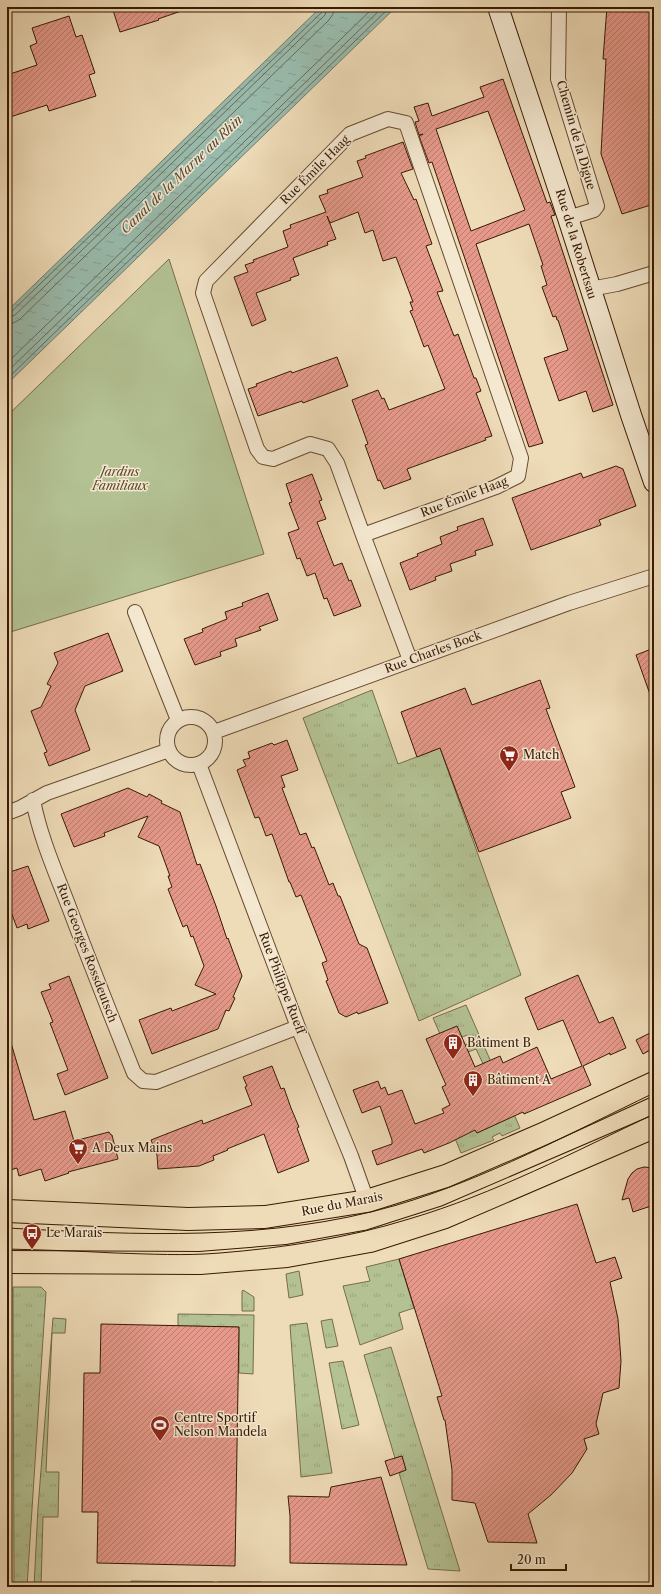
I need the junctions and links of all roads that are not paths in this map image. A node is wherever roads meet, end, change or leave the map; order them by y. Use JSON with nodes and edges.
{"nodes":[{"id":1,"x":498,"y":7,"type":"edge"},
{"id":2,"x":559,"y":7,"type":"edge"},
{"id":3,"x":568,"y":218,"type":"junction"},
{"id":4,"x":654,"y":273,"type":"edge"},
{"id":5,"x":590,"y":289,"type":"junction"},
{"id":6,"x":654,"y":482,"type":"edge"},
{"id":7,"x":363,"y":535,"type":"junction"},
{"id":8,"x":654,"y":576,"type":"edge"},
{"id":9,"x":135,"y":612,"type":"dead end"},
{"id":10,"x":410,"y":660,"type":"junction"},
{"id":11,"x":178,"y":720,"type":"junction"},
{"id":12,"x":214,"y":732,"type":"junction"},
{"id":13,"x":169,"y":750,"type":"junction"},
{"id":14,"x":198,"y":764,"type":"junction"},
{"id":15,"x":34,"y":800,"type":"junction"},
{"id":16,"x":7,"y":812,"type":"edge"},
{"id":17,"x":298,"y":1027,"type":"junction"},
{"id":18,"x":654,"y":1083,"type":"edge"},
{"id":19,"x":654,"y":1127,"type":"edge"},
{"id":20,"x":367,"y":1201,"type":"junction"},
{"id":21,"x":7,"y":1212,"type":"edge"},
{"id":22,"x":7,"y":1262,"type":"edge"}],
"edges":[{"from":1,"to":3,"type":"main road","name":"Rue de la Robertsau"},
{"from":2,"to":3,"type":"street","name":"Chemin de la Digue"},
{"from":3,"to":5,"type":"main road","name":"Rue de la Robertsau"},
{"from":4,"to":5,"type":"street"},
{"from":5,"to":6,"type":"main road","name":"Rue de la Robertsau"},
{"from":7,"to":7,"type":"street","name":"Rue Émile Haag"},
{"from":7,"to":10,"type":"street","name":"Rue Émile Haag"},
{"from":8,"to":10,"type":"street","name":"Rue Charles Bock"},
{"from":9,"to":11,"type":"street"},
{"from":10,"to":12,"type":"street","name":"Rue Charles Bock"},
{"from":11,"to":12,"type":"street"},
{"from":11,"to":13,"type":"street"},
{"from":12,"to":14,"type":"street"},
{"from":13,"to":14,"type":"street"},
{"from":13,"to":15,"type":"street"},
{"from":14,"to":17,"type":"street","name":"Rue Philippe Rueff"},
{"from":15,"to":16,"type":"street"},
{"from":15,"to":17,"type":"street","name":"Rue Georges Rossdeutsch"},
{"from":17,"to":20,"type":"street","name":"Rue Philippe Rueff"},
{"from":18,"to":20,"type":"main road","name":"Rue du Marais"},
{"from":19,"to":22,"type":"main road"},
{"from":20,"to":21,"type":"main road","name":"Rue du Marais"}]}
